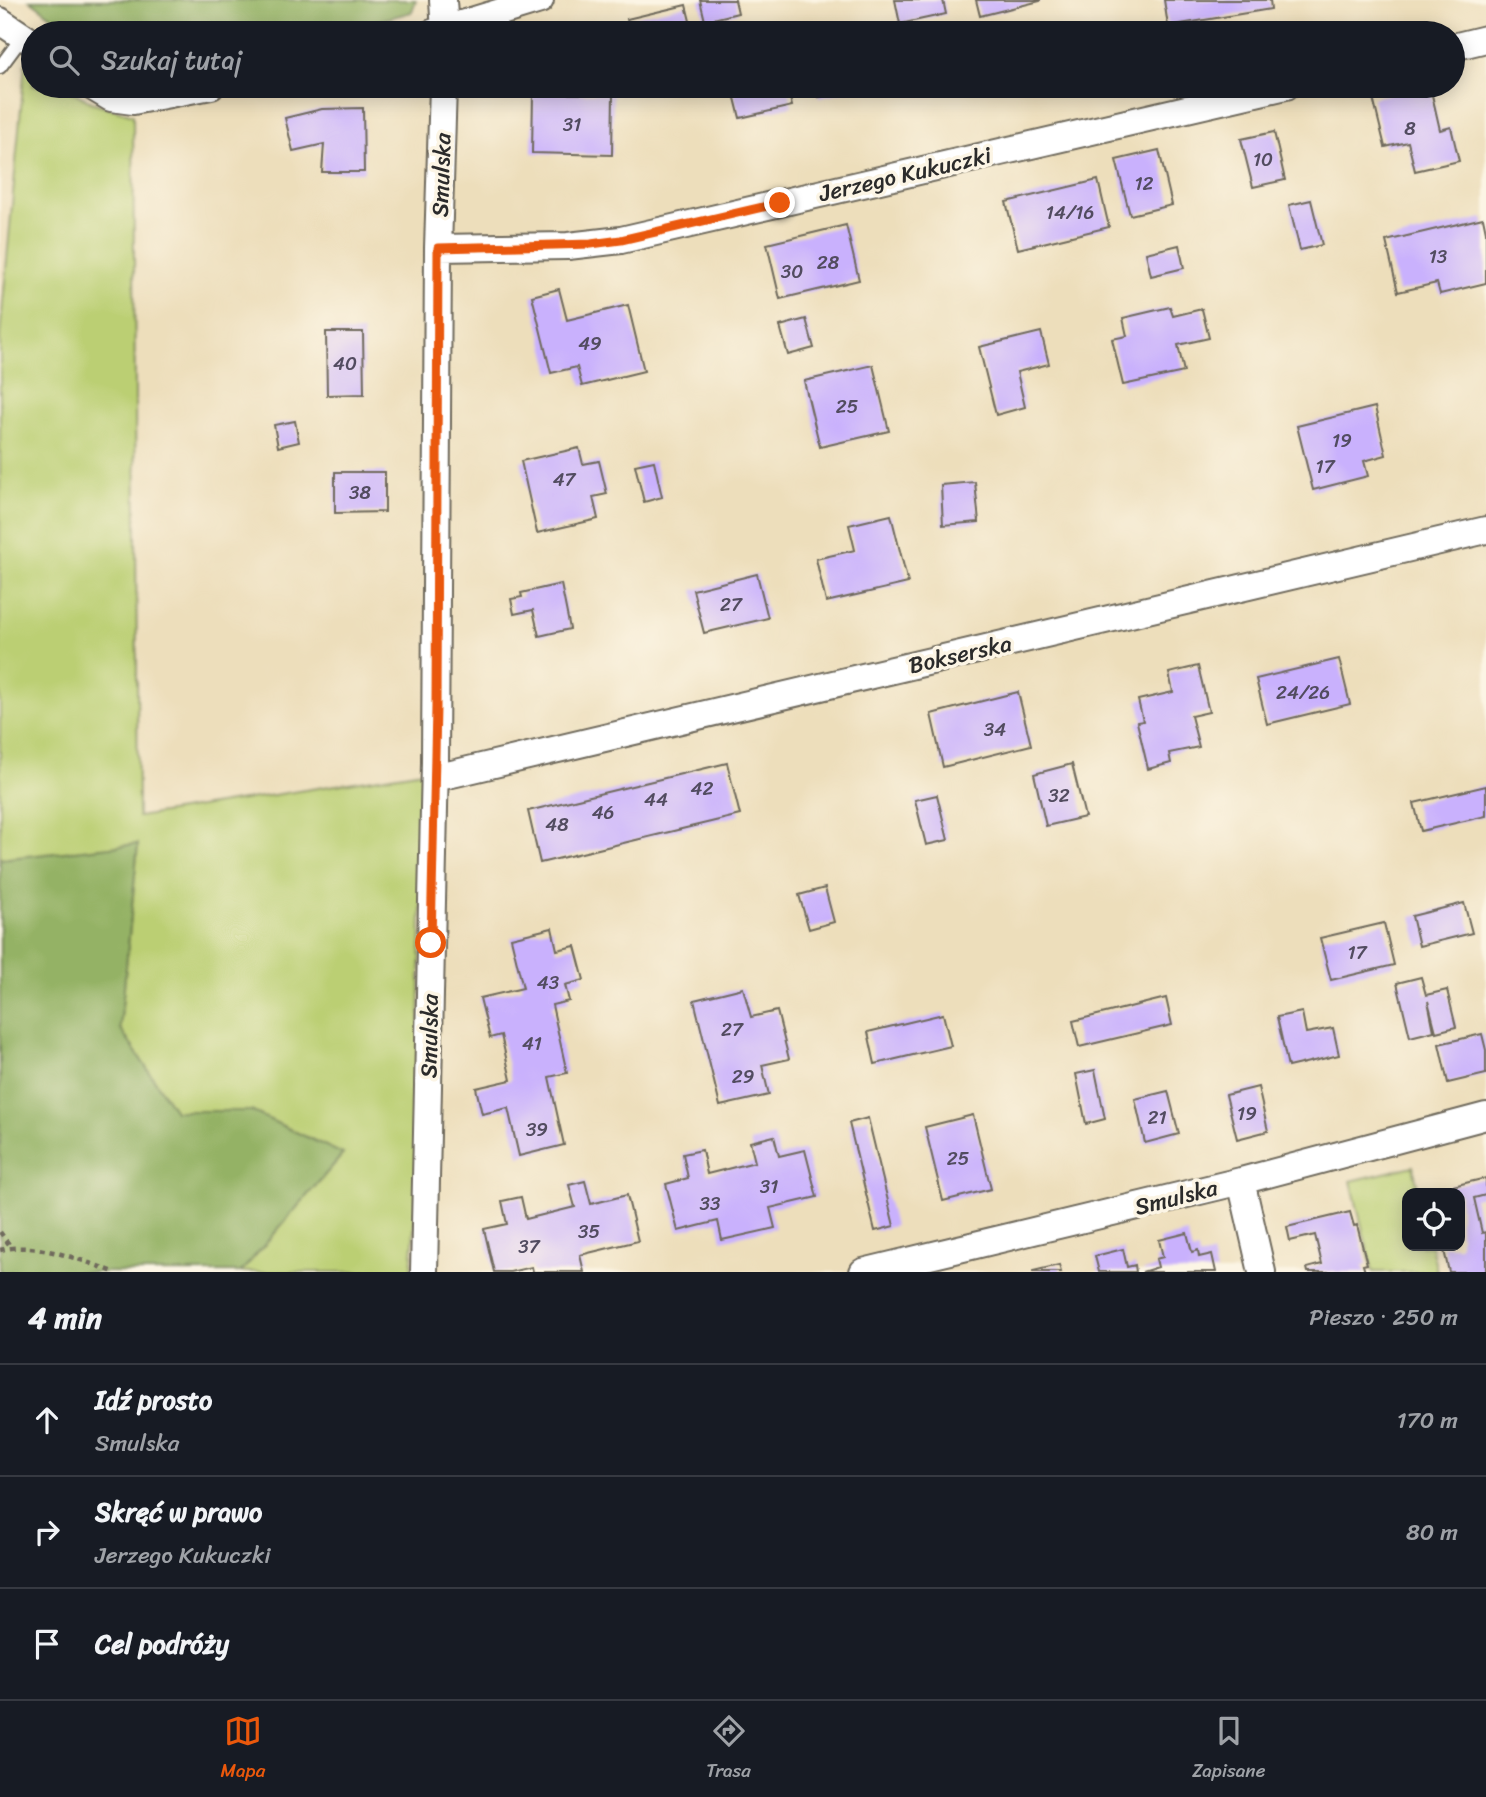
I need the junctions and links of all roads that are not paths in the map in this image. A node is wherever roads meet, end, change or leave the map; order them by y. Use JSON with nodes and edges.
{"nodes":[{"id":1,"x":443,"y":0,"type":"edge"},
{"id":2,"x":540,"y":0,"type":"edge"},
{"id":3,"x":442,"y":21,"type":"edge"},
{"id":4,"x":475,"y":21,"type":"edge"},
{"id":5,"x":0,"y":22,"type":"edge"},
{"id":6,"x":21,"y":35,"type":"edge"},
{"id":7,"x":1486,"y":40,"type":"edge"},
{"id":8,"x":1465,"y":44,"type":"edge"},
{"id":9,"x":21,"y":46,"type":"edge"},
{"id":10,"x":0,"y":68,"type":"edge"},
{"id":11,"x":111,"y":98,"type":"edge"},
{"id":12,"x":149,"y":98,"type":"edge"},
{"id":13,"x":443,"y":98,"type":"edge"},
{"id":14,"x":1234,"y":98,"type":"edge"},
{"id":15,"x":438,"y":248,"type":"junction"},
{"id":16,"x":1486,"y":530,"type":"edge"},
{"id":17,"x":435,"y":778,"type":"junction"},
{"id":18,"x":1486,"y":1116,"type":"edge"},
{"id":19,"x":1241,"y":1181,"type":"junction"},
{"id":20,"x":911,"y":1267,"type":"edge"},
{"id":21,"x":424,"y":1272,"type":"edge"},
{"id":22,"x":863,"y":1272,"type":"edge"},
{"id":23,"x":1262,"y":1272,"type":"edge"}],
"edges":[{"from":1,"to":3,"type":"street"},
{"from":2,"to":4,"type":"street"},
{"from":5,"to":6,"type":"street"},
{"from":7,"to":8,"type":"street"},
{"from":9,"to":10,"type":"lane"},
{"from":11,"to":12,"type":"street"},
{"from":13,"to":15,"type":"street","name":"Smulska"},
{"from":14,"to":15,"type":"street","name":"Jerzego Kukuczki"},
{"from":15,"to":17,"type":"street","name":"Smulska"},
{"from":16,"to":17,"type":"street","name":"Bokserska"},
{"from":17,"to":21,"type":"street","name":"Smulska"},
{"from":18,"to":19,"type":"street","name":"Smulska"},
{"from":19,"to":20,"type":"street","name":"Smulska"},
{"from":19,"to":23,"type":"street"},
{"from":20,"to":22,"type":"street","name":"Smulska"}]}
